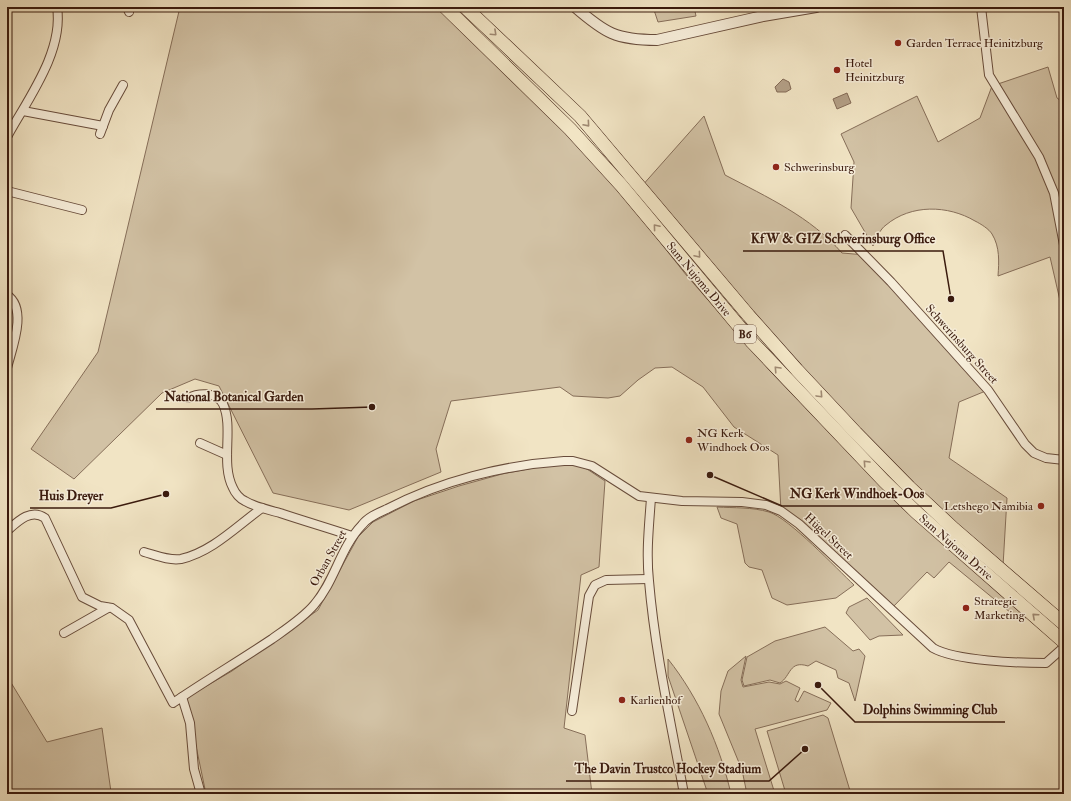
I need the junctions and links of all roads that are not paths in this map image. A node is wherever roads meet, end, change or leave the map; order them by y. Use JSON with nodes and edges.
{"nodes":[{"id":1,"x":57,"y":7,"type":"edge"},
{"id":2,"x":445,"y":7,"type":"edge"},
{"id":3,"x":465,"y":7,"type":"edge"},
{"id":4,"x":575,"y":7,"type":"edge"},
{"id":5,"x":816,"y":7,"type":"edge"},
{"id":6,"x":981,"y":7,"type":"edge"},
{"id":7,"x":762,"y":11,"type":"edge"},
{"id":8,"x":123,"y":85,"type":"dead end"},
{"id":9,"x":23,"y":111,"type":"junction"},
{"id":10,"x":7,"y":137,"type":"edge"},
{"id":11,"x":7,"y":191,"type":"edge"},
{"id":12,"x":82,"y":210,"type":"dead end"},
{"id":13,"x":845,"y":235,"type":"dead end"},
{"id":14,"x":1064,"y":246,"type":"edge"},
{"id":15,"x":7,"y":295,"type":"edge"},
{"id":16,"x":7,"y":368,"type":"edge"},
{"id":17,"x":188,"y":398,"type":"dead end"},
{"id":18,"x":200,"y":443,"type":"dead end"},
{"id":19,"x":227,"y":455,"type":"junction"},
{"id":20,"x":1064,"y":460,"type":"edge"},
{"id":21,"x":651,"y":498,"type":"junction"},
{"id":22,"x":262,"y":508,"type":"junction"},
{"id":23,"x":7,"y":531,"type":"edge"},
{"id":24,"x":352,"y":536,"type":"junction"},
{"id":25,"x":144,"y":552,"type":"dead end"},
{"id":26,"x":648,"y":580,"type":"junction"},
{"id":27,"x":108,"y":608,"type":"junction"},
{"id":28,"x":1064,"y":624,"type":"edge"},
{"id":29,"x":64,"y":633,"type":"dead end"},
{"id":30,"x":1064,"y":642,"type":"edge"},
{"id":31,"x":1064,"y":647,"type":"edge"},
{"id":32,"x":182,"y":697,"type":"junction"},
{"id":33,"x":572,"y":711,"type":"dead end"},
{"id":34,"x":201,"y":794,"type":"edge"},
{"id":35,"x":684,"y":794,"type":"edge"}],
"edges":[{"from":1,"to":9,"type":"street"},
{"from":30,"to":2,"type":"highway","name":"Sam Nujoma Drive","number":"B6","one_way":true},
{"from":3,"to":28,"type":"highway","name":"Sam Nujoma Drive","number":"B6","one_way":true},
{"from":4,"to":7,"type":"street"},
{"from":5,"to":7,"type":"street"},
{"from":6,"to":14,"type":"street"},
{"from":8,"to":9,"type":"street"},
{"from":9,"to":10,"type":"street"},
{"from":11,"to":12,"type":"street"},
{"from":13,"to":20,"type":"street","name":"Schwerinsburg Street"},
{"from":15,"to":16,"type":"street"},
{"from":17,"to":19,"type":"street"},
{"from":18,"to":19,"type":"street"},
{"from":19,"to":22,"type":"street"},
{"from":21,"to":24,"type":"street","name":"Orban Street"},
{"from":21,"to":26,"type":"street"},
{"from":21,"to":31,"type":"street","name":"Hügel Street"},
{"from":22,"to":24,"type":"street"},
{"from":22,"to":25,"type":"street"},
{"from":23,"to":27,"type":"street"},
{"from":24,"to":32,"type":"street","name":"Orban Street"},
{"from":26,"to":33,"type":"street"},
{"from":26,"to":35,"type":"street"},
{"from":27,"to":29,"type":"street"},
{"from":27,"to":32,"type":"street"},
{"from":32,"to":34,"type":"street"}]}
